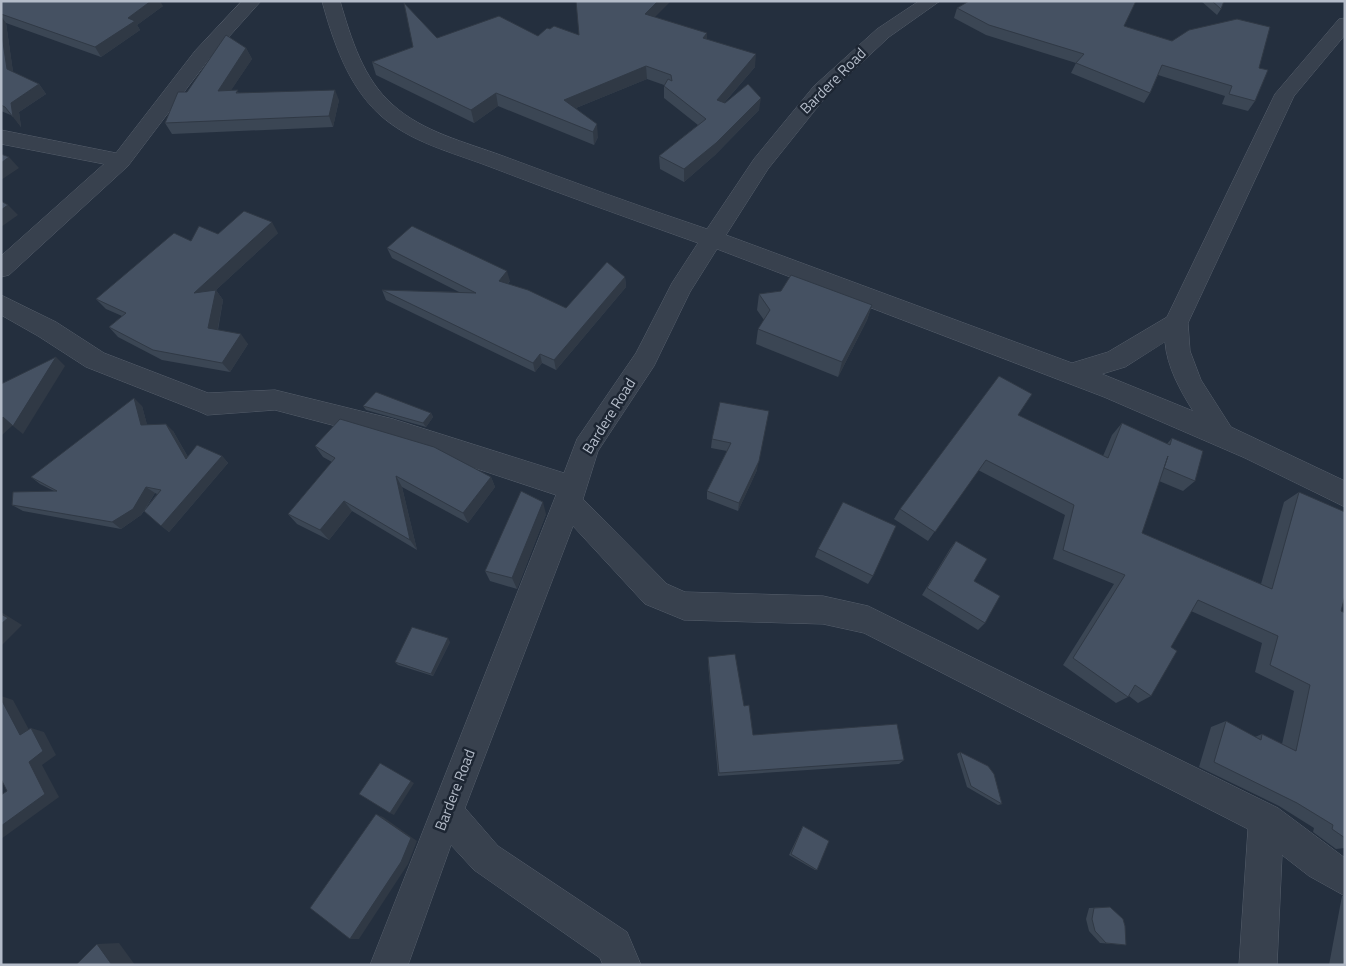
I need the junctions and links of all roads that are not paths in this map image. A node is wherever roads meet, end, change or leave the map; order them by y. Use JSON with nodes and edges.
{"nodes":[{"id":1,"x":252,"y":1,"type":"edge"},
{"id":2,"x":331,"y":1,"type":"edge"},
{"id":3,"x":895,"y":1,"type":"edge"},
{"id":4,"x":924,"y":6,"type":"edge"},
{"id":5,"x":1345,"y":23,"type":"edge"},
{"id":6,"x":1,"y":137,"type":"edge"},
{"id":7,"x":121,"y":161,"type":"junction"},
{"id":8,"x":712,"y":239,"type":"junction"},
{"id":9,"x":1,"y":269,"type":"edge"},
{"id":10,"x":1,"y":304,"type":"edge"},
{"id":11,"x":1176,"y":323,"type":"junction"},
{"id":12,"x":1072,"y":373,"type":"junction"},
{"id":13,"x":1222,"y":437,"type":"junction"},
{"id":14,"x":570,"y":495,"type":"junction"},
{"id":15,"x":1345,"y":495,"type":"edge"},
{"id":16,"x":446,"y":812,"type":"junction"},
{"id":17,"x":1266,"y":820,"type":"junction"},
{"id":18,"x":1345,"y":878,"type":"edge"},
{"id":19,"x":389,"y":965,"type":"edge"},
{"id":20,"x":622,"y":965,"type":"edge"},
{"id":21,"x":1258,"y":965,"type":"edge"}],
"edges":[{"from":1,"to":7,"type":"street"},
{"from":2,"to":8,"type":"street"},
{"from":3,"to":4,"type":"street"},
{"from":4,"to":8,"type":"street","name":"Bardere Road"},
{"from":5,"to":11,"type":"street"},
{"from":6,"to":7,"type":"street"},
{"from":7,"to":9,"type":"street"},
{"from":8,"to":12,"type":"street"},
{"from":8,"to":14,"type":"street","name":"Bardere Road"},
{"from":10,"to":14,"type":"street"},
{"from":11,"to":12,"type":"street"},
{"from":11,"to":13,"type":"street"},
{"from":12,"to":13,"type":"street"},
{"from":13,"to":15,"type":"street"},
{"from":14,"to":16,"type":"street","name":"Bardere Road"},
{"from":14,"to":17,"type":"street"},
{"from":16,"to":19,"type":"street","name":"Bardere Road"},
{"from":16,"to":20,"type":"street"},
{"from":17,"to":18,"type":"street"},
{"from":17,"to":21,"type":"street"}]}
